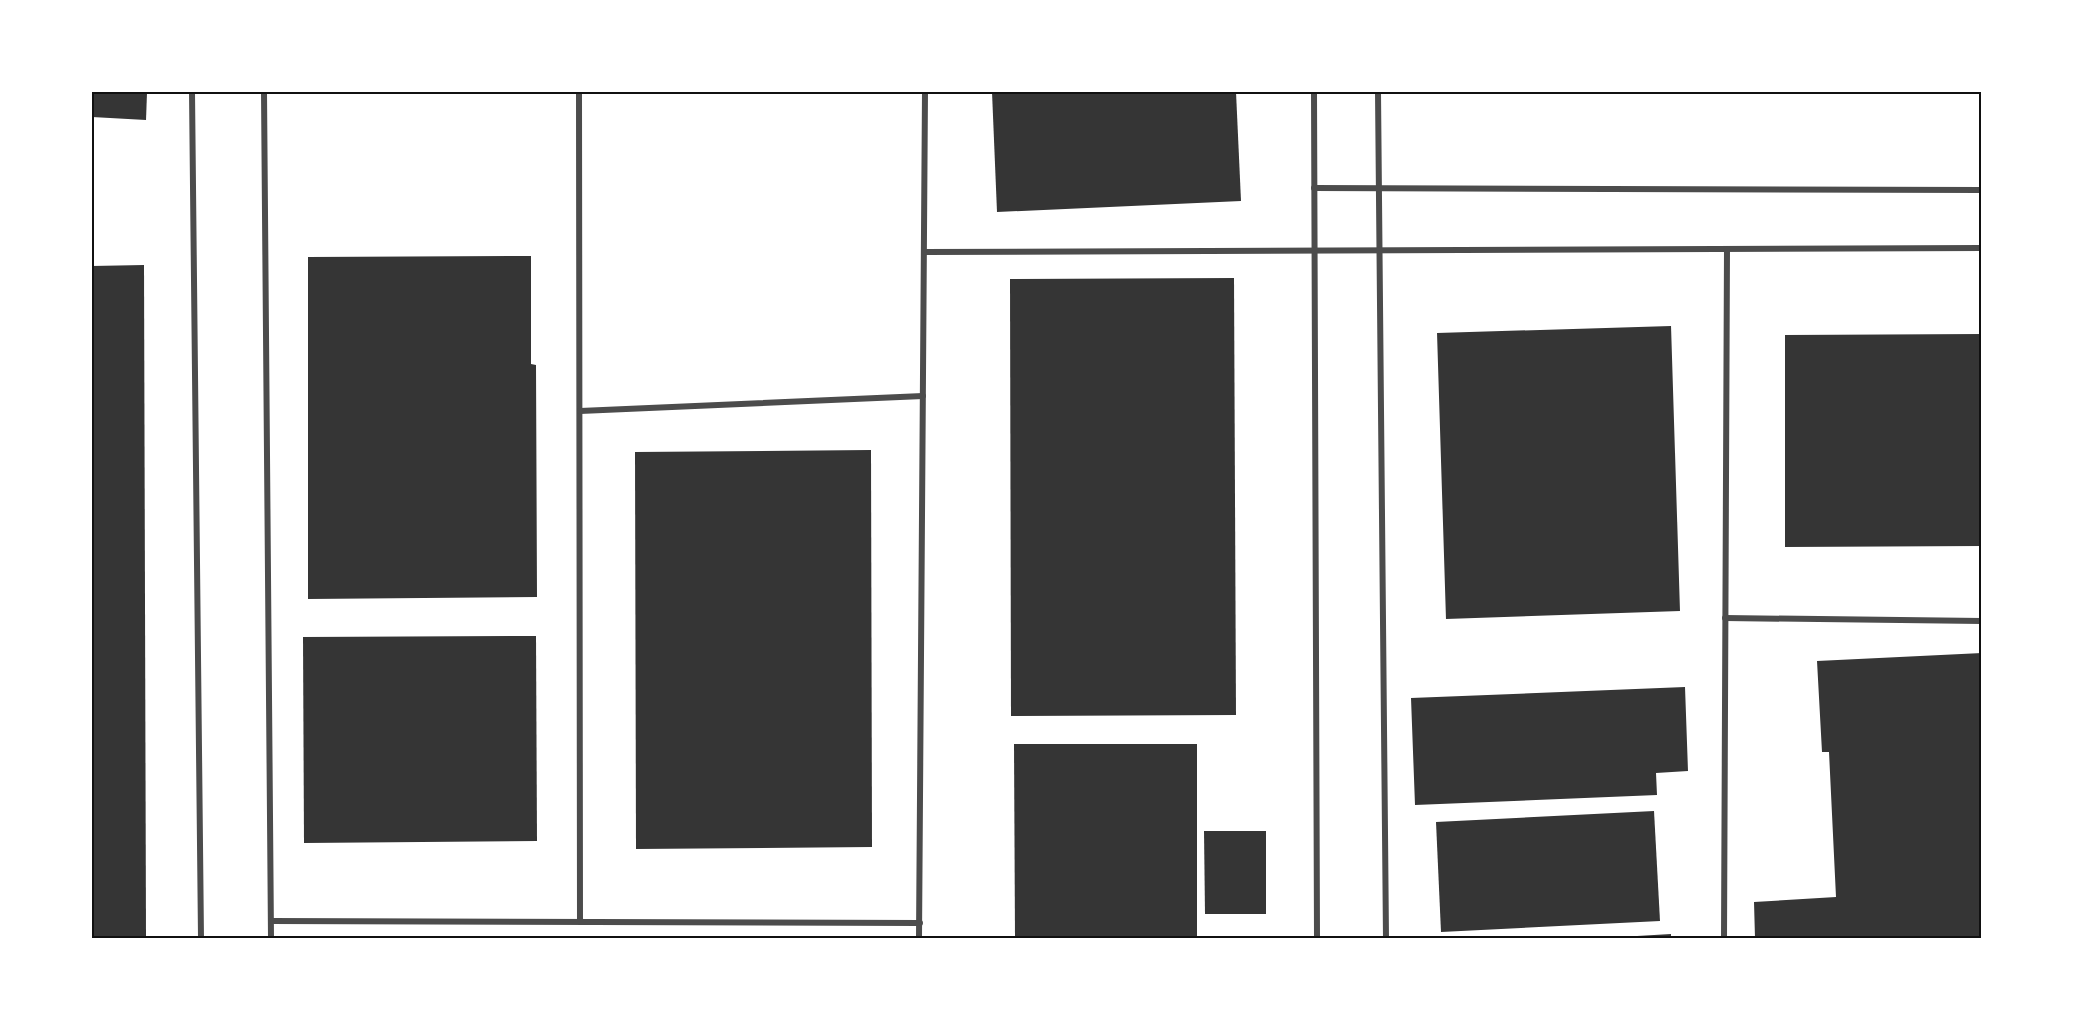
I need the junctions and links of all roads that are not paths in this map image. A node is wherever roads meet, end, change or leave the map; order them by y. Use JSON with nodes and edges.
{"nodes":[{"id":1,"x":192,"y":92,"type":"edge"},
{"id":2,"x":264,"y":92,"type":"edge"},
{"id":3,"x":579,"y":92,"type":"edge"},
{"id":4,"x":926,"y":92,"type":"edge"},
{"id":5,"x":1314,"y":92,"type":"edge"},
{"id":6,"x":1378,"y":92,"type":"edge"},
{"id":7,"x":1314,"y":188,"type":"junction"},
{"id":8,"x":1379,"y":188,"type":"junction"},
{"id":9,"x":1982,"y":190,"type":"edge"},
{"id":10,"x":1982,"y":248,"type":"edge"},
{"id":11,"x":1314,"y":249,"type":"junction"},
{"id":12,"x":1379,"y":249,"type":"junction"},
{"id":13,"x":1727,"y":249,"type":"junction"},
{"id":14,"x":924,"y":252,"type":"junction"},
{"id":15,"x":923,"y":396,"type":"junction"},
{"id":16,"x":580,"y":411,"type":"junction"},
{"id":17,"x":1725,"y":618,"type":"junction"},
{"id":18,"x":1982,"y":621,"type":"edge"},
{"id":19,"x":271,"y":921,"type":"junction"},
{"id":20,"x":580,"y":922,"type":"junction"},
{"id":21,"x":920,"y":923,"type":"junction"},
{"id":22,"x":201,"y":939,"type":"edge"},
{"id":23,"x":271,"y":939,"type":"edge"},
{"id":24,"x":920,"y":939,"type":"edge"},
{"id":25,"x":1317,"y":939,"type":"edge"},
{"id":26,"x":1386,"y":939,"type":"edge"},
{"id":27,"x":1724,"y":939,"type":"edge"}],
"edges":[{"from":1,"to":22,"type":"street"},
{"from":2,"to":19,"type":"street"},
{"from":3,"to":16,"type":"street"},
{"from":4,"to":14,"type":"street"},
{"from":5,"to":7,"type":"street"},
{"from":6,"to":8,"type":"street"},
{"from":7,"to":8,"type":"street"},
{"from":7,"to":11,"type":"street"},
{"from":8,"to":9,"type":"street"},
{"from":8,"to":12,"type":"street"},
{"from":10,"to":13,"type":"street"},
{"from":11,"to":12,"type":"street"},
{"from":11,"to":14,"type":"street"},
{"from":11,"to":25,"type":"street"},
{"from":12,"to":13,"type":"street"},
{"from":12,"to":26,"type":"street"},
{"from":13,"to":17,"type":"street"},
{"from":14,"to":15,"type":"street"},
{"from":15,"to":16,"type":"street"},
{"from":15,"to":21,"type":"street"},
{"from":16,"to":20,"type":"street"},
{"from":17,"to":18,"type":"street"},
{"from":17,"to":27,"type":"street"},
{"from":19,"to":20,"type":"street"},
{"from":19,"to":23,"type":"street"},
{"from":20,"to":21,"type":"street"},
{"from":21,"to":24,"type":"street"}]}
